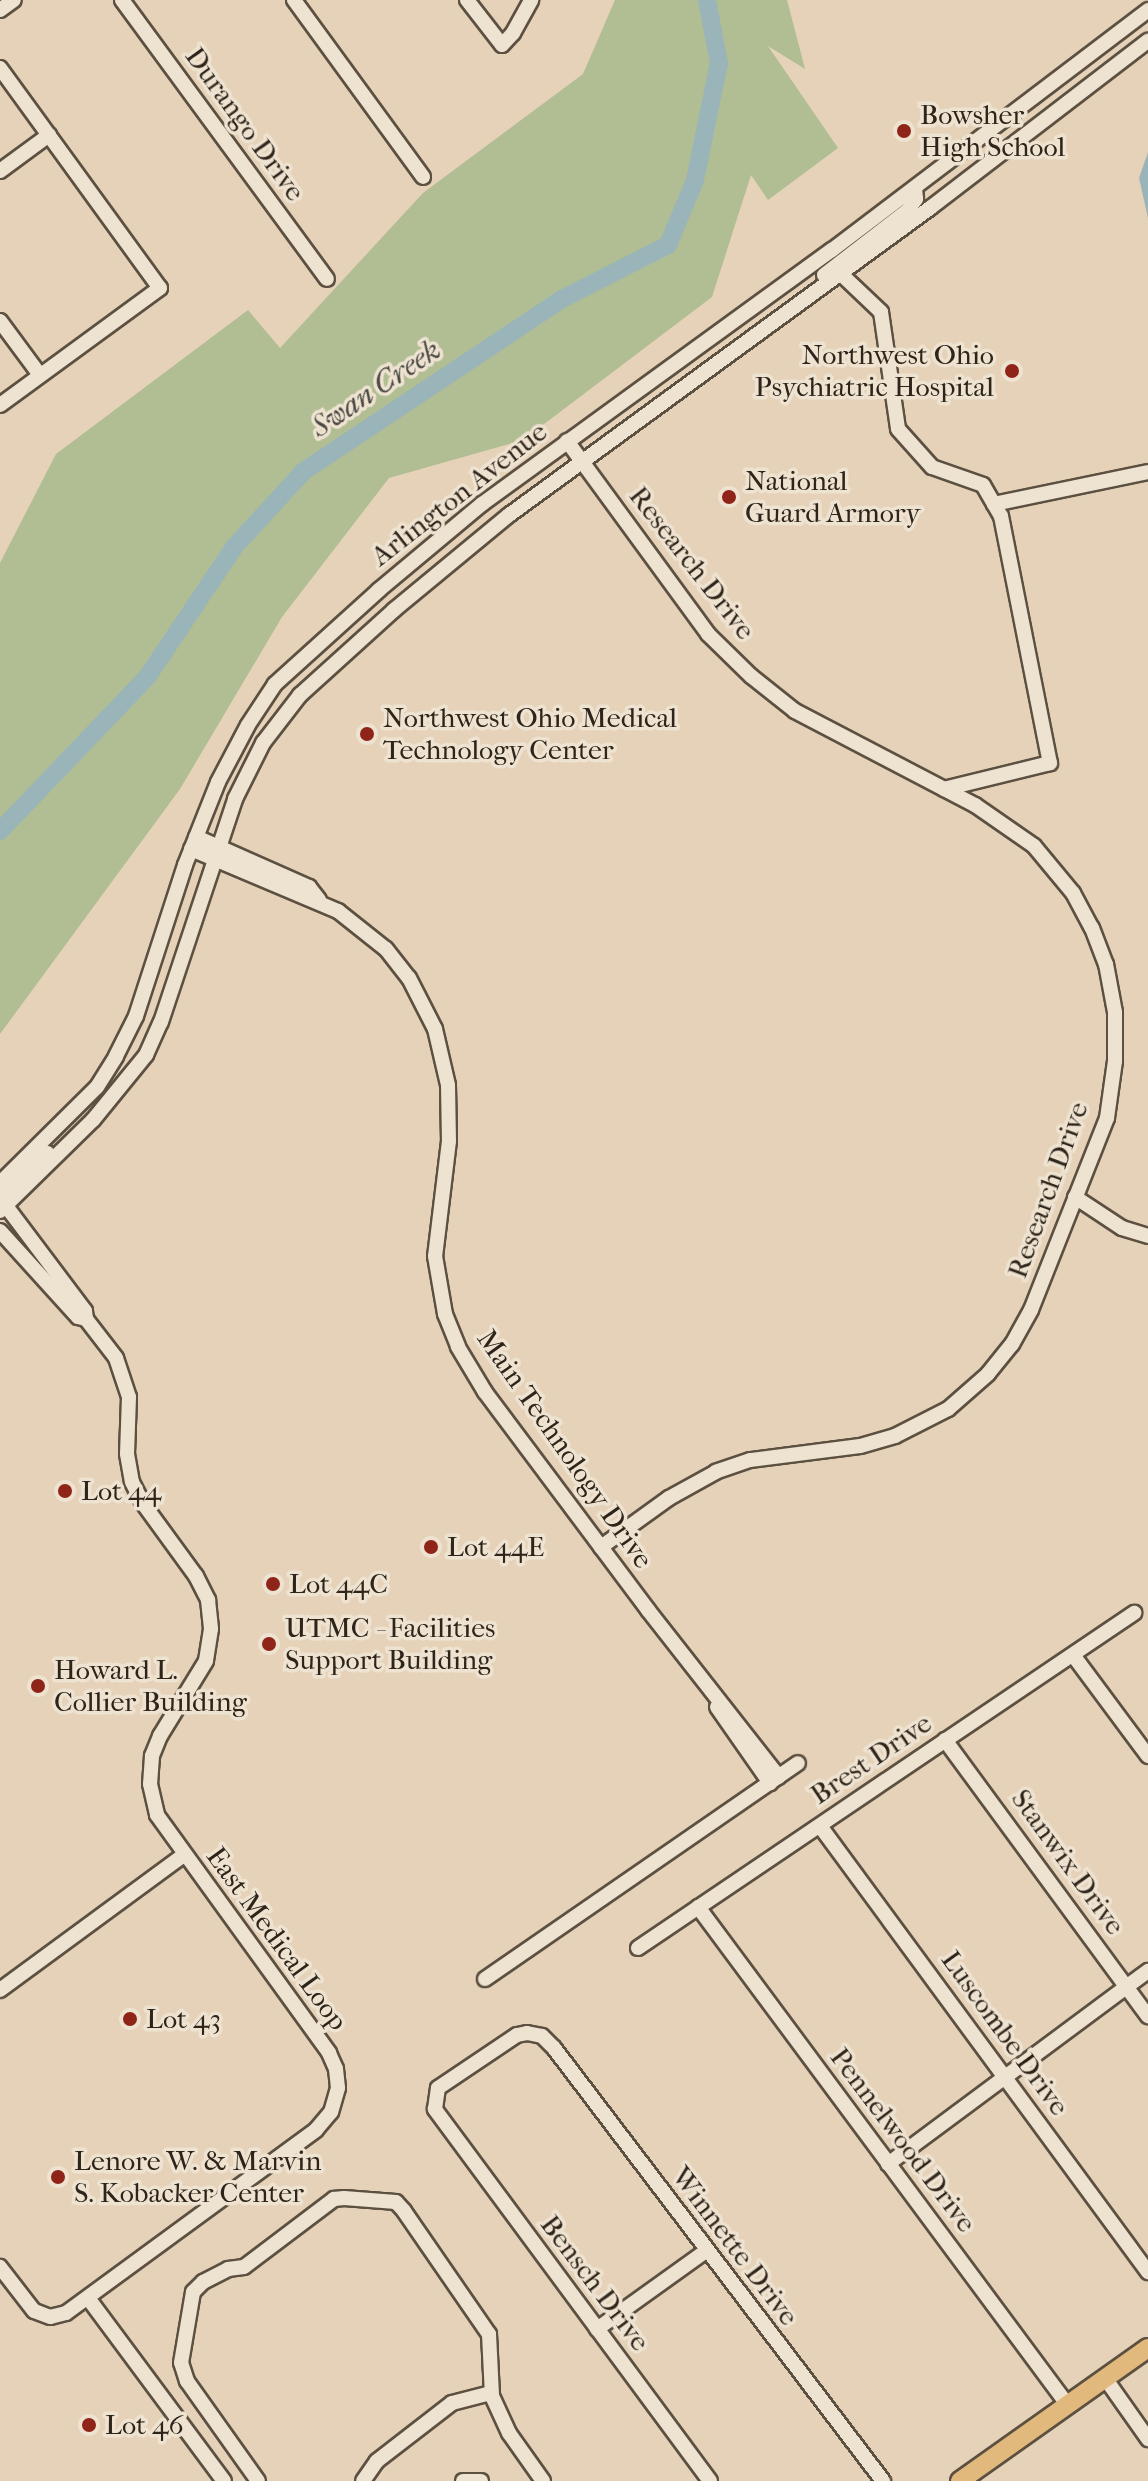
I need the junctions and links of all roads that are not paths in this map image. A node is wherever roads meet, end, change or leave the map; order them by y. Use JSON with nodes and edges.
{"nodes":[{"id":1,"x":14,"y":0,"type":"edge"},
{"id":2,"x":122,"y":0,"type":"edge"},
{"id":3,"x":294,"y":0,"type":"edge"},
{"id":4,"x":467,"y":0,"type":"edge"},
{"id":5,"x":531,"y":0,"type":"edge"},
{"id":6,"x":0,"y":10,"type":"edge"},
{"id":7,"x":1148,"y":10,"type":"edge"},
{"id":8,"x":1148,"y":41,"type":"edge"},
{"id":9,"x":0,"y":68,"type":"edge"},
{"id":10,"x":49,"y":135,"type":"junction"},
{"id":11,"x":0,"y":171,"type":"edge"},
{"id":12,"x":423,"y":177,"type":"dead end"},
{"id":13,"x":915,"y":188,"type":"junction"},
{"id":14,"x":841,"y":274,"type":"junction"},
{"id":15,"x":327,"y":279,"type":"dead end"},
{"id":16,"x":0,"y":321,"type":"edge"},
{"id":17,"x":40,"y":375,"type":"junction"},
{"id":18,"x":697,"y":378,"type":"junction"},
{"id":19,"x":0,"y":405,"type":"edge"},
{"id":20,"x":567,"y":441,"type":"junction"},
{"id":21,"x":582,"y":462,"type":"junction"},
{"id":22,"x":1148,"y":472,"type":"edge"},
{"id":23,"x":994,"y":504,"type":"junction"},
{"id":24,"x":944,"y":789,"type":"junction"},
{"id":25,"x":194,"y":843,"type":"junction"},
{"id":26,"x":216,"y":852,"type":"junction"},
{"id":27,"x":97,"y":1087,"type":"junction"},
{"id":28,"x":0,"y":1183,"type":"edge"},
{"id":29,"x":1075,"y":1197,"type":"junction"},
{"id":30,"x":2,"y":1204,"type":"edge"},
{"id":31,"x":0,"y":1231,"type":"edge"},
{"id":32,"x":1148,"y":1236,"type":"edge"},
{"id":33,"x":86,"y":1319,"type":"junction"},
{"id":34,"x":601,"y":1547,"type":"junction"},
{"id":35,"x":1134,"y":1613,"type":"dead end"},
{"id":36,"x":1073,"y":1655,"type":"junction"},
{"id":37,"x":945,"y":1740,"type":"junction"},
{"id":38,"x":1148,"y":1756,"type":"edge"},
{"id":39,"x":798,"y":1763,"type":"dead end"},
{"id":40,"x":774,"y":1780,"type":"junction"},
{"id":41,"x":820,"y":1826,"type":"junction"},
{"id":42,"x":184,"y":1855,"type":"junction"},
{"id":43,"x":698,"y":1907,"type":"junction"},
{"id":44,"x":638,"y":1948,"type":"dead end"},
{"id":45,"x":1148,"y":1971,"type":"edge"},
{"id":46,"x":485,"y":1979,"type":"dead end"},
{"id":47,"x":1126,"y":1987,"type":"junction"},
{"id":48,"x":0,"y":1990,"type":"edge"},
{"id":49,"x":1148,"y":2016,"type":"edge"},
{"id":50,"x":1004,"y":2075,"type":"junction"},
{"id":51,"x":439,"y":2116,"type":"joint"},
{"id":52,"x":888,"y":2164,"type":"junction"},
{"id":53,"x":706,"y":2251,"type":"junction"},
{"id":54,"x":0,"y":2267,"type":"edge"},
{"id":55,"x":1148,"y":2272,"type":"edge"},
{"id":56,"x":88,"y":2298,"type":"junction"},
{"id":57,"x":597,"y":2329,"type":"junction"},
{"id":58,"x":1148,"y":2348,"type":"edge"},
{"id":59,"x":1105,"y":2378,"type":"junction"},
{"id":60,"x":491,"y":2393,"type":"junction"},
{"id":61,"x":1067,"y":2404,"type":"junction"},
{"id":62,"x":1148,"y":2439,"type":"edge"},
{"id":63,"x":224,"y":2481,"type":"edge"},
{"id":64,"x":258,"y":2481,"type":"edge"},
{"id":65,"x":363,"y":2481,"type":"edge"},
{"id":66,"x":463,"y":2481,"type":"edge"},
{"id":67,"x":481,"y":2481,"type":"edge"},
{"id":68,"x":543,"y":2481,"type":"edge"},
{"id":69,"x":710,"y":2481,"type":"edge"},
{"id":70,"x":883,"y":2481,"type":"edge"},
{"id":71,"x":960,"y":2481,"type":"edge"}],
"edges":[{"from":1,"to":6,"type":"street"},
{"from":2,"to":15,"type":"street","name":"Durango Drive"},
{"from":3,"to":12,"type":"street"},
{"from":4,"to":5,"type":"street"},
{"from":7,"to":13,"type":"street","name":"Arlington Avenue"},
{"from":8,"to":14,"type":"street","name":"Arlington Avenue"},
{"from":9,"to":10,"type":"street"},
{"from":10,"to":11,"type":"street"},
{"from":10,"to":17,"type":"street"},
{"from":13,"to":18,"type":"street"},
{"from":13,"to":20,"type":"street","name":"Arlington Avenue"},
{"from":14,"to":18,"type":"street","name":"Arlington Avenue"},
{"from":14,"to":23,"type":"street"},
{"from":16,"to":17,"type":"street"},
{"from":17,"to":19,"type":"street"},
{"from":18,"to":21,"type":"street","name":"Arlington Avenue"},
{"from":20,"to":21,"type":"street","name":"Research Drive"},
{"from":20,"to":25,"type":"street","name":"Arlington Avenue"},
{"from":21,"to":24,"type":"street","name":"Research Drive"},
{"from":21,"to":26,"type":"street","name":"Arlington Avenue"},
{"from":22,"to":23,"type":"street"},
{"from":23,"to":24,"type":"street"},
{"from":24,"to":29,"type":"street","name":"Research Drive"},
{"from":25,"to":26,"type":"street","name":"Main Technology Drive"},
{"from":25,"to":27,"type":"street","name":"Arlington Avenue"},
{"from":26,"to":30,"type":"street","name":"Arlington Avenue"},
{"from":26,"to":34,"type":"street","name":"Main Technology Drive"},
{"from":27,"to":28,"type":"street","name":"Arlington Avenue"},
{"from":27,"to":30,"type":"street"},
{"from":29,"to":32,"type":"street"},
{"from":29,"to":34,"type":"street","name":"Research Drive"},
{"from":30,"to":33,"type":"street","name":"East Medical Loop"},
{"from":31,"to":33,"type":"street","name":"East Medical Loop"},
{"from":33,"to":42,"type":"street","name":"East Medical Loop"},
{"from":34,"to":40,"type":"street","name":"Main Technology Drive"},
{"from":35,"to":36,"type":"street","name":"Brest Drive"},
{"from":36,"to":37,"type":"street","name":"Brest Drive"},
{"from":36,"to":38,"type":"street"},
{"from":37,"to":41,"type":"street","name":"Brest Drive"},
{"from":37,"to":47,"type":"street","name":"Stanwix Drive"},
{"from":39,"to":40,"type":"street"},
{"from":40,"to":46,"type":"street"},
{"from":41,"to":43,"type":"street","name":"Brest Drive"},
{"from":41,"to":50,"type":"street","name":"Luscombe Drive"},
{"from":42,"to":48,"type":"street"},
{"from":42,"to":56,"type":"street","name":"East Medical Loop"},
{"from":43,"to":44,"type":"street","name":"Brest Drive"},
{"from":43,"to":52,"type":"street","name":"Pennelwood Drive"},
{"from":45,"to":47,"type":"street"},
{"from":47,"to":49,"type":"street","name":"Stanwix Drive"},
{"from":47,"to":50,"type":"street"},
{"from":50,"to":52,"type":"street"},
{"from":50,"to":55,"type":"street","name":"Luscombe Drive"},
{"from":51,"to":53,"type":"street","name":"Winnette Drive"},
{"from":51,"to":57,"type":"street","name":"Bensch Drive"},
{"from":52,"to":61,"type":"street","name":"Pennelwood Drive"},
{"from":53,"to":57,"type":"street"},
{"from":53,"to":70,"type":"street","name":"Winnette Drive"},
{"from":54,"to":56,"type":"street","name":"East Medical Loop"},
{"from":56,"to":63,"type":"street"},
{"from":57,"to":69,"type":"street","name":"Bensch Drive"},
{"from":58,"to":59,"type":"main road"},
{"from":59,"to":61,"type":"main road"},
{"from":59,"to":62,"type":"street"},
{"from":60,"to":64,"type":"street"},
{"from":60,"to":65,"type":"street"},
{"from":60,"to":68,"type":"street"},
{"from":61,"to":71,"type":"main road"},
{"from":66,"to":67,"type":"street"}]}
